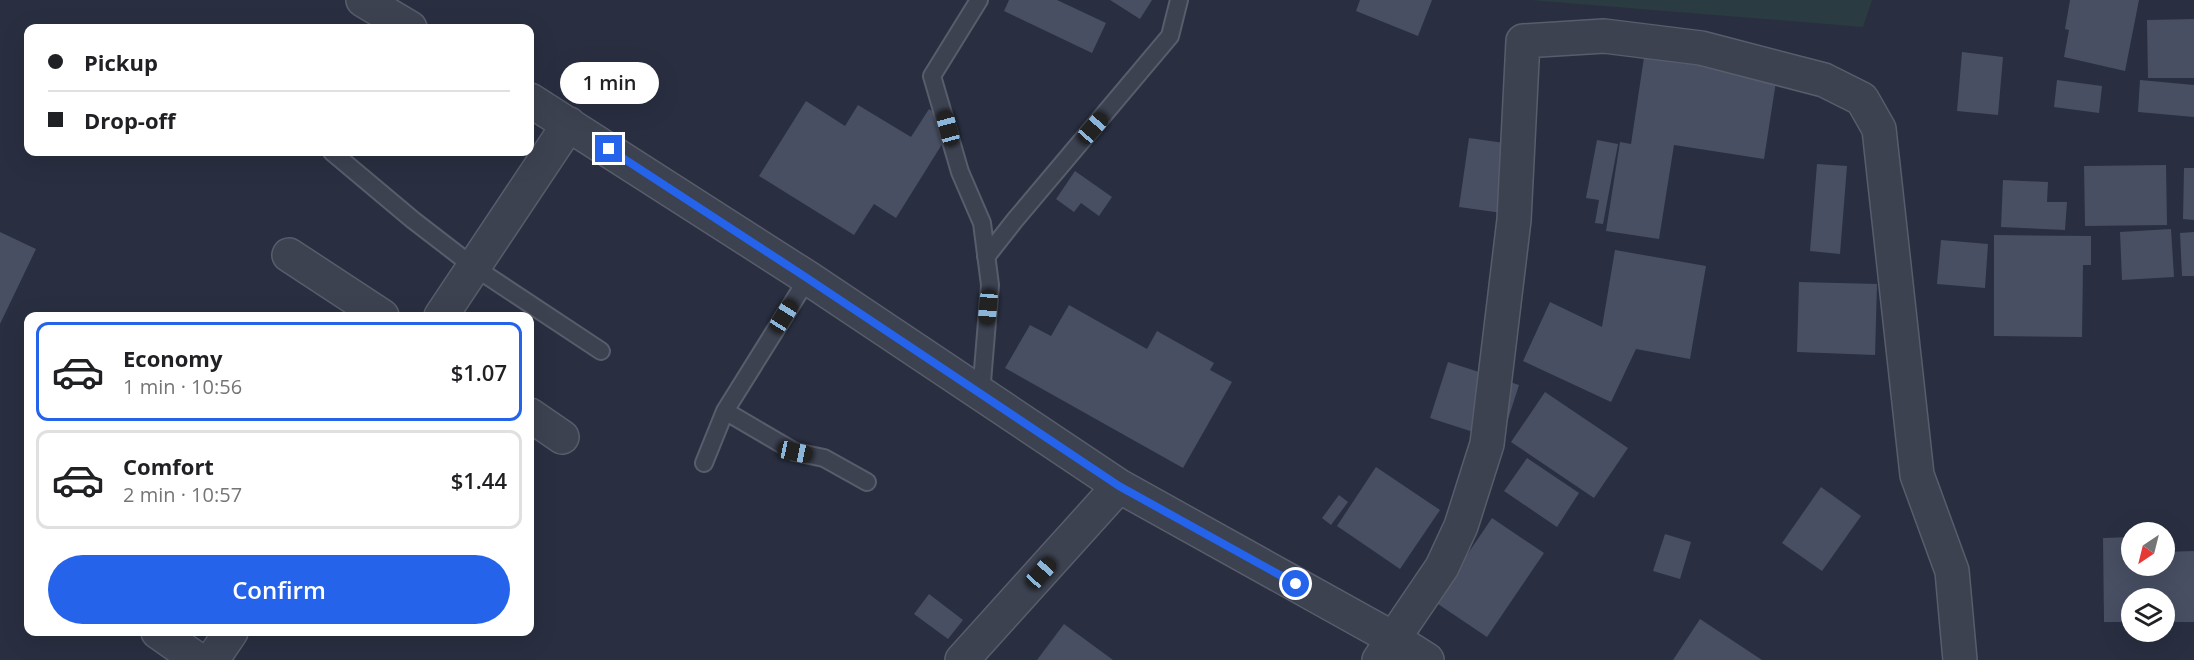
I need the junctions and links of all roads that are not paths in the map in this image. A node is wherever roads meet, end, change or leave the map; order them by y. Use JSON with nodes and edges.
{"nodes":[{"id":1,"x":363,"y":0,"type":"edge"},
{"id":2,"x":979,"y":0,"type":"edge"},
{"id":3,"x":1179,"y":0,"type":"edge"},
{"id":4,"x":403,"y":24,"type":"edge"},
{"id":5,"x":534,"y":102,"type":"edge"},
{"id":6,"x":569,"y":124,"type":"junction"},
{"id":7,"x":337,"y":156,"type":"edge"},
{"id":8,"x":289,"y":255,"type":"dead end"},
{"id":9,"x":986,"y":257,"type":"junction"},
{"id":10,"x":474,"y":267,"type":"junction"},
{"id":11,"x":807,"y":278,"type":"junction"},
{"id":12,"x":376,"y":312,"type":"edge"},
{"id":13,"x":444,"y":312,"type":"edge"},
{"id":14,"x":601,"y":351,"type":"dead end"},
{"id":15,"x":981,"y":394,"type":"junction"},
{"id":16,"x":725,"y":411,"type":"junction"},
{"id":17,"x":534,"y":418,"type":"edge"},
{"id":18,"x":562,"y":437,"type":"dead end"},
{"id":19,"x":704,"y":463,"type":"dead end"},
{"id":20,"x":867,"y":482,"type":"dead end"},
{"id":21,"x":1119,"y":486,"type":"junction"},
{"id":22,"x":164,"y":636,"type":"edge"},
{"id":23,"x":228,"y":636,"type":"edge"},
{"id":24,"x":1386,"y":649,"type":"edge"},
{"id":25,"x":198,"y":660,"type":"edge"},
{"id":26,"x":212,"y":660,"type":"edge"},
{"id":27,"x":962,"y":660,"type":"edge"},
{"id":28,"x":1427,"y":660,"type":"edge"},
{"id":29,"x":1960,"y":660,"type":"edge"}],
"edges":[{"from":1,"to":4,"type":"street"},
{"from":2,"to":9,"type":"lane"},
{"from":3,"to":9,"type":"lane"},
{"from":5,"to":6,"type":"street"},
{"from":6,"to":10,"type":"street"},
{"from":6,"to":11,"type":"street"},
{"from":7,"to":10,"type":"lane"},
{"from":8,"to":12,"type":"street"},
{"from":9,"to":15,"type":"lane"},
{"from":10,"to":13,"type":"street"},
{"from":10,"to":14,"type":"lane"},
{"from":11,"to":15,"type":"street"},
{"from":11,"to":16,"type":"lane"},
{"from":15,"to":21,"type":"street"},
{"from":16,"to":19,"type":"lane"},
{"from":16,"to":20,"type":"lane"},
{"from":17,"to":18,"type":"street"},
{"from":21,"to":24,"type":"street"},
{"from":21,"to":27,"type":"street"},
{"from":22,"to":25,"type":"street"},
{"from":23,"to":26,"type":"street"},
{"from":24,"to":28,"type":"street"},
{"from":24,"to":29,"type":"street"}]}
